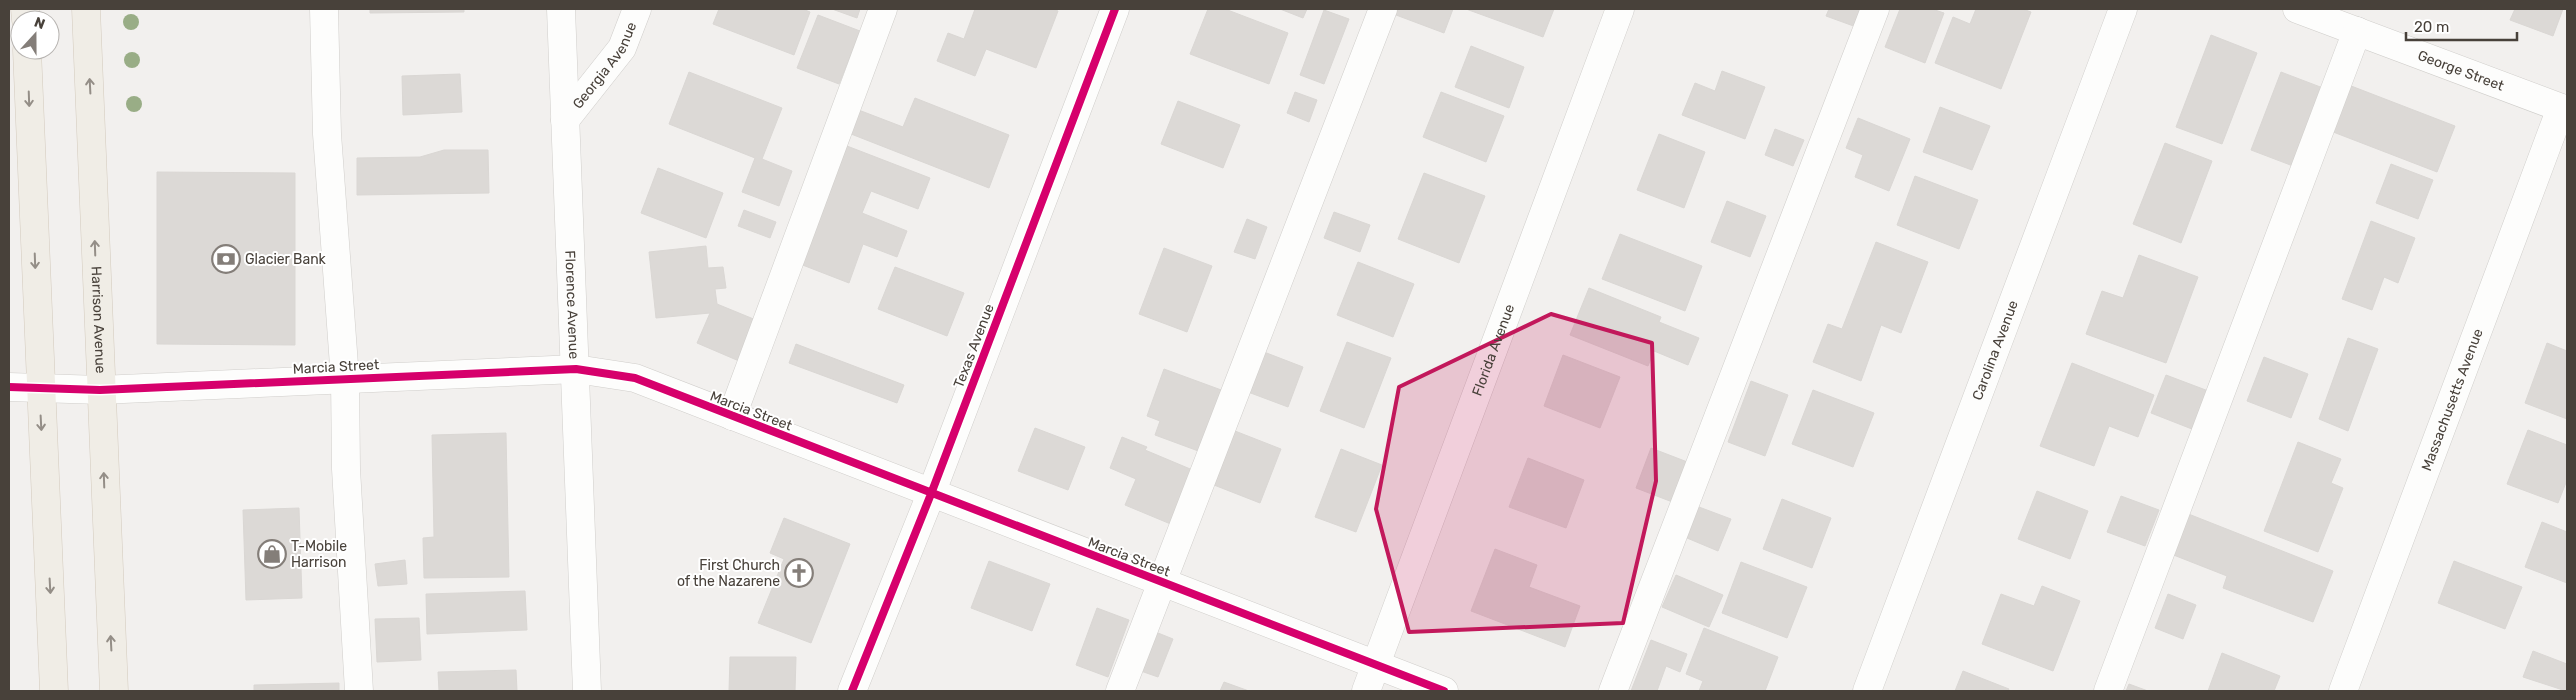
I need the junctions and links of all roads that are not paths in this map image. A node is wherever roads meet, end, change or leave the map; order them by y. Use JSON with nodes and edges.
{"nodes":[{"id":1,"x":86,"y":9,"type":"edge"},
{"id":2,"x":324,"y":9,"type":"edge"},
{"id":3,"x":561,"y":9,"type":"edge"},
{"id":4,"x":638,"y":9,"type":"edge"},
{"id":5,"x":883,"y":9,"type":"edge"},
{"id":6,"x":1115,"y":9,"type":"edge"},
{"id":7,"x":1383,"y":9,"type":"edge"},
{"id":8,"x":1620,"y":9,"type":"edge"},
{"id":9,"x":1875,"y":9,"type":"edge"},
{"id":10,"x":2123,"y":9,"type":"edge"},
{"id":11,"x":2297,"y":9,"type":"edge"},
{"id":12,"x":2357,"y":31,"type":"junction"},
{"id":13,"x":27,"y":60,"type":"edge"},
{"id":14,"x":2564,"y":109,"type":"edge"},
{"id":15,"x":565,"y":120,"type":"junction"},
{"id":16,"x":576,"y":368,"type":"junction"},
{"id":17,"x":346,"y":380,"type":"junction"},
{"id":18,"x":9,"y":387,"type":"edge"},
{"id":19,"x":40,"y":388,"type":"junction"},
{"id":20,"x":100,"y":390,"type":"junction"},
{"id":21,"x":732,"y":416,"type":"junction"},
{"id":22,"x":931,"y":494,"type":"junction"},
{"id":23,"x":1162,"y":583,"type":"junction"},
{"id":24,"x":1376,"y":665,"type":"junction"},
{"id":25,"x":54,"y":691,"type":"edge"},
{"id":26,"x":114,"y":691,"type":"edge"},
{"id":27,"x":359,"y":691,"type":"edge"},
{"id":28,"x":587,"y":691,"type":"edge"},
{"id":29,"x":852,"y":691,"type":"edge"},
{"id":30,"x":1120,"y":691,"type":"edge"},
{"id":31,"x":1366,"y":691,"type":"edge"},
{"id":32,"x":1444,"y":691,"type":"edge"},
{"id":33,"x":1614,"y":691,"type":"edge"},
{"id":34,"x":1867,"y":691,"type":"edge"},
{"id":35,"x":2108,"y":691,"type":"edge"},
{"id":36,"x":2343,"y":691,"type":"edge"}],
"edges":[{"from":20,"to":1,"type":"main road","name":"Harrison Avenue","one_way":true},
{"from":2,"to":17,"type":"street"},
{"from":3,"to":15,"type":"street","name":"Florence Avenue"},
{"from":4,"to":15,"type":"street","name":"Georgia Avenue"},
{"from":5,"to":21,"type":"street"},
{"from":6,"to":22,"type":"street","name":"Texas Avenue"},
{"from":7,"to":23,"type":"street"},
{"from":8,"to":24,"type":"street","name":"Florida Avenue"},
{"from":9,"to":33,"type":"street"},
{"from":10,"to":34,"type":"street","name":"Carolina Avenue"},
{"from":11,"to":12,"type":"street","name":"George Street"},
{"from":12,"to":14,"type":"street","name":"George Street"},
{"from":12,"to":35,"type":"street"},
{"from":13,"to":19,"type":"main road","one_way":true},
{"from":14,"to":36,"type":"street","name":"Massachusetts Avenue"},
{"from":15,"to":16,"type":"street","name":"Florence Avenue"},
{"from":16,"to":17,"type":"street","name":"Marcia Street"},
{"from":16,"to":21,"type":"street","name":"Marcia Street"},
{"from":16,"to":28,"type":"street","name":"Florence Avenue"},
{"from":17,"to":20,"type":"street","name":"Marcia Street"},
{"from":17,"to":27,"type":"street"},
{"from":18,"to":19,"type":"street","name":"Marcia Street"},
{"from":19,"to":20,"type":"street","name":"Marcia Street"},
{"from":19,"to":25,"type":"main road","one_way":true},
{"from":26,"to":20,"type":"main road","name":"Harrison Avenue","one_way":true},
{"from":21,"to":22,"type":"street","name":"Marcia Street"},
{"from":22,"to":23,"type":"street","name":"Marcia Street"},
{"from":22,"to":29,"type":"street","name":"Texas Avenue"},
{"from":23,"to":24,"type":"street","name":"Marcia Street"},
{"from":23,"to":30,"type":"street"},
{"from":24,"to":31,"type":"street","name":"Florida Avenue"},
{"from":24,"to":32,"type":"street","name":"Marcia Street"}]}
